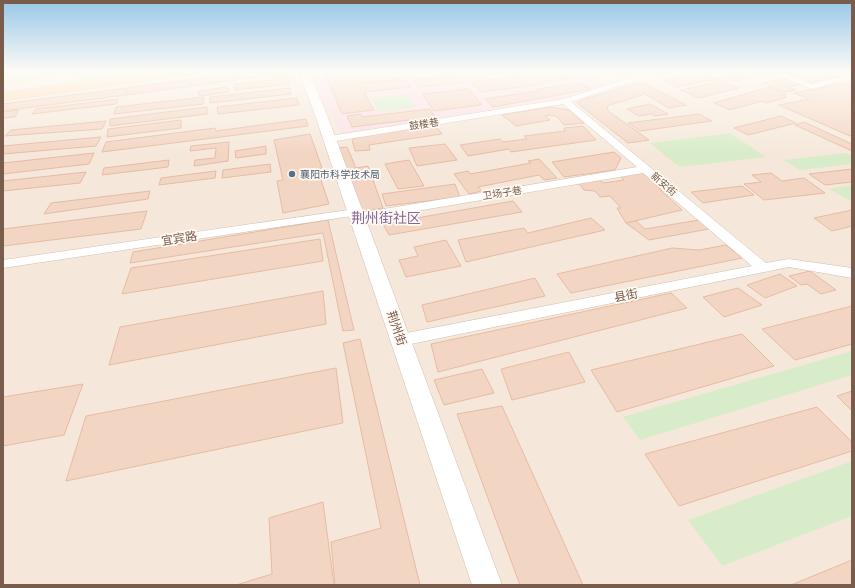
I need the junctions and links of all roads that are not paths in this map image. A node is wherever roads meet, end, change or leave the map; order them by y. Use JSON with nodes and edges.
{"nodes":[{"id":1,"x":315,"y":99,"type":"edge"},
{"id":2,"x":570,"y":99,"type":"edge"},
{"id":3,"x":565,"y":101,"type":"junction"},
{"id":4,"x":330,"y":139,"type":"junction"},
{"id":5,"x":646,"y":169,"type":"junction"},
{"id":6,"x":356,"y":214,"type":"junction"},
{"id":7,"x":3,"y":264,"type":"edge"},
{"id":8,"x":764,"y":268,"type":"junction"},
{"id":9,"x":852,"y":273,"type":"edge"},
{"id":10,"x":401,"y":340,"type":"junction"},
{"id":11,"x":487,"y":585,"type":"edge"}],
"edges":[{"from":1,"to":4,"type":"street","name":"荆州街"},
{"from":2,"to":3,"type":"street","name":"鼓楼巷"},
{"from":3,"to":4,"type":"street","name":"鼓楼巷"},
{"from":3,"to":5,"type":"street","name":"新安街"},
{"from":4,"to":6,"type":"street","name":"荆州街"},
{"from":5,"to":6,"type":"street","name":"卫场子巷"},
{"from":5,"to":8,"type":"street","name":"新安街"},
{"from":6,"to":7,"type":"street","name":"宜宾路"},
{"from":6,"to":10,"type":"street","name":"荆州街"},
{"from":8,"to":9,"type":"street","name":"县街"},
{"from":8,"to":10,"type":"street","name":"县街"},
{"from":10,"to":11,"type":"street","name":"荆州街"}]}
